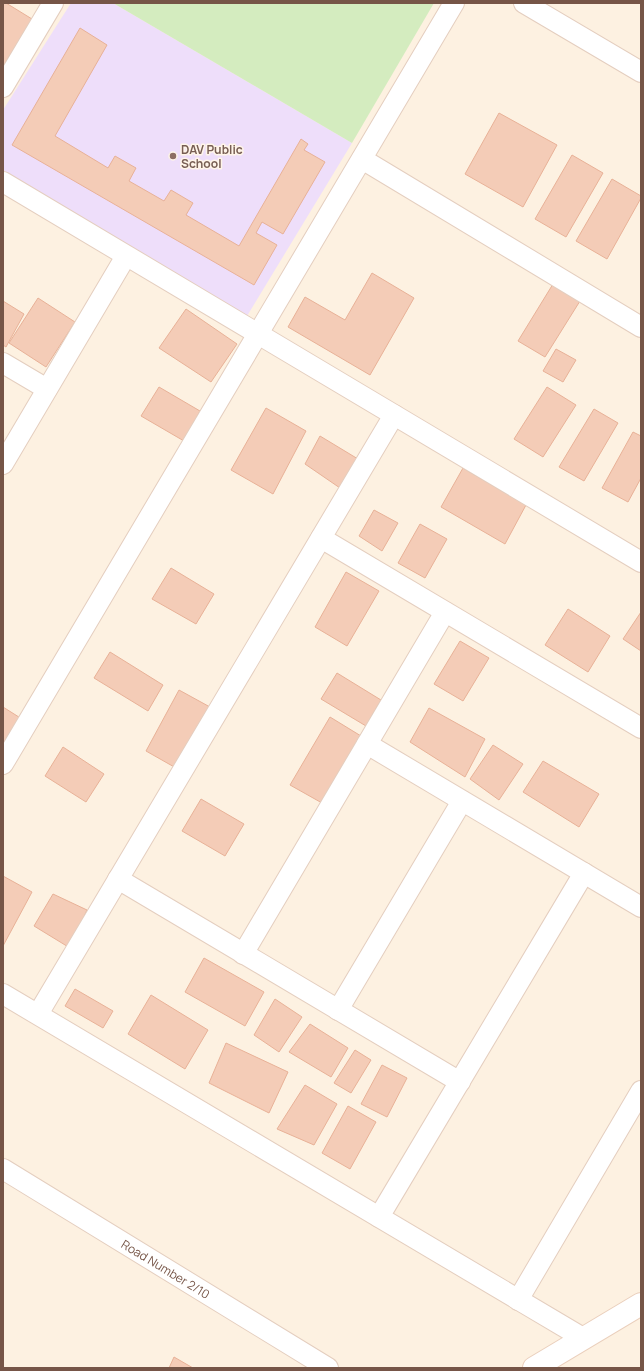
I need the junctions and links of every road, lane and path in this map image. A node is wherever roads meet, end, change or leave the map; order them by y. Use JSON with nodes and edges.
{"nodes":[{"id":1,"x":53,"y":3,"type":"edge"},
{"id":2,"x":454,"y":3,"type":"edge"},
{"id":3,"x":524,"y":3,"type":"edge"},
{"id":4,"x":641,"y":72,"type":"edge"},
{"id":5,"x":3,"y":87,"type":"edge"},
{"id":6,"x":362,"y":159,"type":"junction"},
{"id":7,"x":3,"y":182,"type":"edge"},
{"id":8,"x":126,"y":256,"type":"junction"},
{"id":9,"x":641,"y":327,"type":"edge"},
{"id":10,"x":258,"y":334,"type":"junction"},
{"id":11,"x":3,"y":363,"type":"edge"},
{"id":12,"x":48,"y":389,"type":"junction"},
{"id":13,"x":394,"y":415,"type":"junction"},
{"id":14,"x":3,"y":464,"type":"edge"},
{"id":15,"x":321,"y":538,"type":"junction"},
{"id":16,"x":641,"y":562,"type":"edge"},
{"id":17,"x":445,"y":612,"type":"junction"},
{"id":18,"x":641,"y":728,"type":"edge"},
{"id":19,"x":367,"y":744,"type":"junction"},
{"id":20,"x":3,"y":764,"type":"edge"},
{"id":21,"x":462,"y":801,"type":"junction"},
{"id":22,"x":584,"y":873,"type":"junction"},
{"id":23,"x":118,"y":879,"type":"junction"},
{"id":24,"x":641,"y":907,"type":"edge"},
{"id":25,"x":242,"y":954,"type":"junction"},
{"id":26,"x":3,"y":994,"type":"edge"},
{"id":27,"x":338,"y":1010,"type":"junction"},
{"id":28,"x":38,"y":1014,"type":"junction"},
{"id":29,"x":460,"y":1082,"type":"junction"},
{"id":30,"x":641,"y":1091,"type":"edge"},
{"id":31,"x":3,"y":1169,"type":"edge"},
{"id":32,"x":379,"y":1218,"type":"junction"},
{"id":33,"x":518,"y":1300,"type":"junction"},
{"id":34,"x":641,"y":1304,"type":"edge"},
{"id":35,"x":583,"y":1338,"type":"junction"},
{"id":36,"x":328,"y":1368,"type":"edge"},
{"id":37,"x":534,"y":1368,"type":"edge"}],
"edges":[{"from":1,"to":5,"type":"street"},
{"from":2,"to":6,"type":"street"},
{"from":3,"to":4,"type":"street"},
{"from":6,"to":9,"type":"street"},
{"from":6,"to":10,"type":"street"},
{"from":7,"to":8,"type":"street"},
{"from":8,"to":10,"type":"street"},
{"from":8,"to":12,"type":"street"},
{"from":10,"to":13,"type":"street"},
{"from":10,"to":20,"type":"street"},
{"from":11,"to":12,"type":"street"},
{"from":12,"to":14,"type":"street"},
{"from":13,"to":15,"type":"street"},
{"from":13,"to":16,"type":"street"},
{"from":15,"to":17,"type":"street"},
{"from":15,"to":23,"type":"street"},
{"from":17,"to":18,"type":"street"},
{"from":17,"to":19,"type":"street"},
{"from":19,"to":21,"type":"street"},
{"from":19,"to":25,"type":"street"},
{"from":21,"to":22,"type":"street"},
{"from":21,"to":27,"type":"street"},
{"from":22,"to":24,"type":"street"},
{"from":22,"to":29,"type":"street"},
{"from":23,"to":25,"type":"street"},
{"from":23,"to":28,"type":"street"},
{"from":25,"to":27,"type":"street"},
{"from":26,"to":28,"type":"street"},
{"from":27,"to":29,"type":"street"},
{"from":28,"to":32,"type":"street"},
{"from":29,"to":32,"type":"street"},
{"from":30,"to":33,"type":"street"},
{"from":31,"to":36,"type":"street","name":"Road Number 2/10"},
{"from":32,"to":33,"type":"street"},
{"from":33,"to":35,"type":"street"},
{"from":34,"to":35,"type":"street"},
{"from":35,"to":37,"type":"street"}]}
